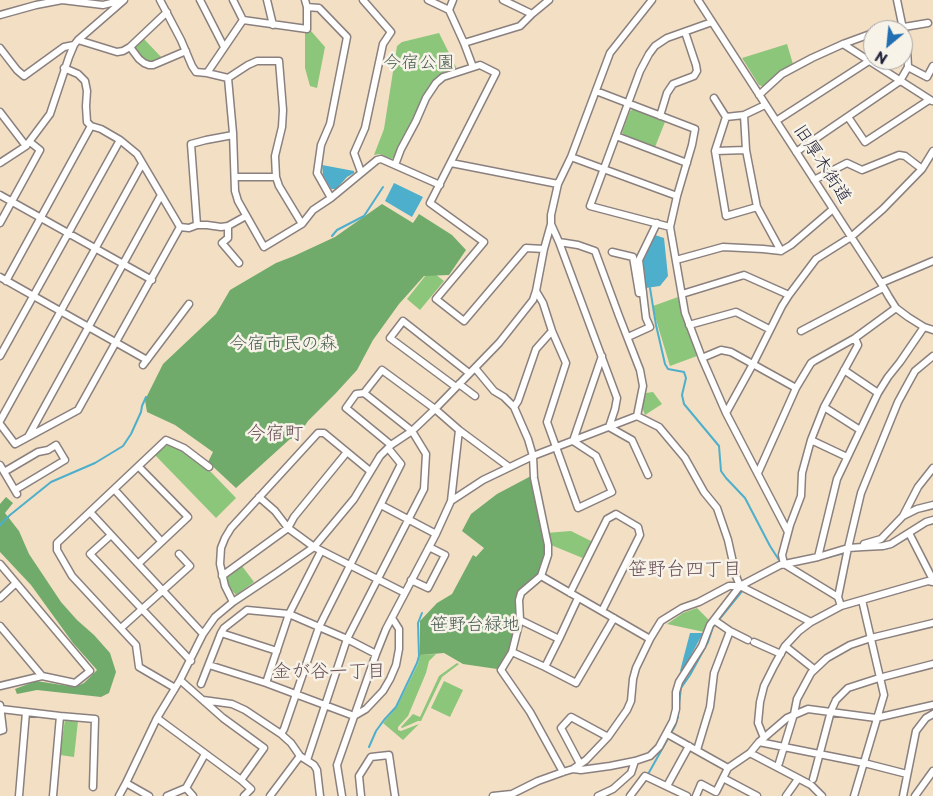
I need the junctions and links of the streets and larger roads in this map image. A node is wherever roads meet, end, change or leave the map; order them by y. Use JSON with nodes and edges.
{"nodes":[{"id":1,"x":124,"y":0,"type":"edge"},
{"id":2,"x":160,"y":0,"type":"edge"},
{"id":3,"x":200,"y":0,"type":"edge"},
{"id":4,"x":233,"y":0,"type":"edge"},
{"id":5,"x":267,"y":0,"type":"edge"},
{"id":6,"x":362,"y":0,"type":"edge"},
{"id":7,"x":428,"y":0,"type":"edge"},
{"id":8,"x":453,"y":0,"type":"edge"},
{"id":9,"x":503,"y":0,"type":"edge"},
{"id":10,"x":549,"y":0,"type":"edge"},
{"id":11,"x":652,"y":0,"type":"edge"},
{"id":12,"x":698,"y":0,"type":"edge"},
{"id":13,"x":897,"y":0,"type":"edge"},
{"id":14,"x":74,"y":1,"type":"edge"},
{"id":15,"x":306,"y":3,"type":"edge"},
{"id":16,"x":449,"y":10,"type":"junction"},
{"id":17,"x":167,"y":12,"type":"junction"},
{"id":18,"x":532,"y":14,"type":"junction"},
{"id":19,"x":0,"y":15,"type":"edge"},
{"id":20,"x":243,"y":20,"type":"junction"},
{"id":21,"x":902,"y":20,"type":"edge"},
{"id":22,"x":712,"y":22,"type":"junction"},
{"id":23,"x":928,"y":23,"type":"dead end"},
{"id":24,"x":272,"y":25,"type":"junction"},
{"id":25,"x":913,"y":26,"type":"edge"},
{"id":26,"x":685,"y":32,"type":"junction"},
{"id":27,"x":863,"y":37,"type":"edge"},
{"id":28,"x":76,"y":42,"type":"junction"},
{"id":29,"x":464,"y":43,"type":"junction"},
{"id":30,"x":843,"y":44,"type":"junction"},
{"id":31,"x":130,"y":47,"type":"junction"},
{"id":32,"x":224,"y":47,"type":"junction"},
{"id":33,"x":0,"y":48,"type":"edge"},
{"id":34,"x":186,"y":51,"type":"junction"},
{"id":35,"x":863,"y":58,"type":"edge"},
{"id":36,"x":863,"y":64,"type":"edge"},
{"id":37,"x":933,"y":66,"type":"edge"},
{"id":38,"x":473,"y":67,"type":"junction"},
{"id":39,"x":64,"y":68,"type":"junction"},
{"id":40,"x":882,"y":70,"type":"edge"},
{"id":41,"x":906,"y":70,"type":"edge"},
{"id":42,"x":913,"y":70,"type":"edge"},
{"id":43,"x":207,"y":73,"type":"junction"},
{"id":44,"x":228,"y":78,"type":"junction"},
{"id":45,"x":900,"y":81,"type":"junction"},
{"id":46,"x":596,"y":91,"type":"junction"},
{"id":47,"x":759,"y":95,"type":"junction"},
{"id":48,"x":714,"y":98,"type":"dead end"},
{"id":49,"x":931,"y":101,"type":"edge"},
{"id":50,"x":628,"y":103,"type":"junction"},
{"id":51,"x":766,"y":105,"type":"junction"},
{"id":52,"x":0,"y":112,"type":"edge"},
{"id":53,"x":744,"y":115,"type":"junction"},
{"id":54,"x":660,"y":116,"type":"junction"},
{"id":55,"x":726,"y":117,"type":"junction"},
{"id":56,"x":848,"y":117,"type":"junction"},
{"id":57,"x":2,"y":120,"type":"edge"},
{"id":58,"x":776,"y":121,"type":"junction"},
{"id":59,"x":91,"y":126,"type":"junction"},
{"id":60,"x":233,"y":135,"type":"junction"},
{"id":61,"x":616,"y":136,"type":"junction"},
{"id":62,"x":120,"y":140,"type":"junction"},
{"id":63,"x":28,"y":144,"type":"junction"},
{"id":64,"x":746,"y":150,"type":"junction"},
{"id":65,"x":715,"y":151,"type":"junction"},
{"id":66,"x":933,"y":151,"type":"edge"},
{"id":67,"x":796,"y":152,"type":"junction"},
{"id":68,"x":571,"y":157,"type":"junction"},
{"id":69,"x":0,"y":163,"type":"edge"},
{"id":70,"x":451,"y":163,"type":"junction"},
{"id":71,"x":687,"y":163,"type":"junction"},
{"id":72,"x":142,"y":164,"type":"junction"},
{"id":73,"x":395,"y":165,"type":"junction"},
{"id":74,"x":922,"y":169,"type":"junction"},
{"id":75,"x":604,"y":170,"type":"junction"},
{"id":76,"x":361,"y":172,"type":"junction"},
{"id":77,"x":276,"y":176,"type":"junction"},
{"id":78,"x":235,"y":177,"type":"junction"},
{"id":79,"x":814,"y":180,"type":"junction"},
{"id":80,"x":558,"y":184,"type":"junction"},
{"id":81,"x":440,"y":185,"type":"junction"},
{"id":82,"x":0,"y":195,"type":"edge"},
{"id":83,"x":161,"y":195,"type":"junction"},
{"id":84,"x":677,"y":196,"type":"junction"},
{"id":85,"x":331,"y":198,"type":"junction"},
{"id":86,"x":12,"y":202,"type":"junction"},
{"id":87,"x":757,"y":207,"type":"junction"},
{"id":88,"x":833,"y":209,"type":"junction"},
{"id":89,"x":246,"y":216,"type":"junction"},
{"id":90,"x":41,"y":218,"type":"junction"},
{"id":91,"x":0,"y":223,"type":"edge"},
{"id":92,"x":657,"y":223,"type":"junction"},
{"id":93,"x":302,"y":224,"type":"junction"},
{"id":94,"x":551,"y":224,"type":"junction"},
{"id":95,"x":197,"y":225,"type":"junction"},
{"id":96,"x":228,"y":226,"type":"junction"},
{"id":97,"x":180,"y":227,"type":"junction"},
{"id":98,"x":670,"y":227,"type":"junction"},
{"id":99,"x":68,"y":233,"type":"junction"},
{"id":100,"x":851,"y":237,"type":"junction"},
{"id":101,"x":559,"y":242,"type":"junction"},
{"id":102,"x":96,"y":249,"type":"junction"},
{"id":103,"x":544,"y":249,"type":"junction"},
{"id":104,"x":781,"y":251,"type":"junction"},
{"id":105,"x":612,"y":252,"type":"dead end"},
{"id":106,"x":676,"y":260,"type":"junction"},
{"id":107,"x":933,"y":261,"type":"edge"},
{"id":108,"x":239,"y":263,"type":"dead end"},
{"id":109,"x":123,"y":264,"type":"junction"},
{"id":110,"x":3,"y":279,"type":"edge"},
{"id":111,"x":152,"y":280,"type":"junction"},
{"id":112,"x":882,"y":285,"type":"junction"},
{"id":113,"x":536,"y":291,"type":"junction"},
{"id":114,"x":644,"y":292,"type":"junction"},
{"id":115,"x":682,"y":294,"type":"junction"},
{"id":116,"x":789,"y":295,"type":"junction"},
{"id":117,"x":33,"y":296,"type":"junction"},
{"id":118,"x":189,"y":304,"type":"dead end"},
{"id":119,"x":896,"y":308,"type":"junction"},
{"id":120,"x":61,"y":312,"type":"junction"},
{"id":121,"x":689,"y":325,"type":"junction"},
{"id":122,"x":924,"y":327,"type":"junction"},
{"id":123,"x":88,"y":328,"type":"junction"},
{"id":124,"x":770,"y":329,"type":"junction"},
{"id":125,"x":933,"y":330,"type":"edge"},
{"id":126,"x":552,"y":331,"type":"junction"},
{"id":127,"x":801,"y":331,"type":"dead end"},
{"id":128,"x":628,"y":337,"type":"junction"},
{"id":129,"x":855,"y":338,"type":"junction"},
{"id":130,"x":116,"y":343,"type":"junction"},
{"id":131,"x":0,"y":356,"type":"edge"},
{"id":132,"x":602,"y":356,"type":"junction"},
{"id":133,"x":933,"y":356,"type":"edge"},
{"id":134,"x":702,"y":358,"type":"junction"},
{"id":135,"x":753,"y":364,"type":"junction"},
{"id":136,"x":475,"y":368,"type":"junction"},
{"id":137,"x":844,"y":370,"type":"junction"},
{"id":138,"x":469,"y":374,"type":"junction"},
{"id":139,"x":457,"y":386,"type":"junction"},
{"id":140,"x":796,"y":388,"type":"junction"},
{"id":141,"x":364,"y":393,"type":"junction"},
{"id":142,"x":878,"y":394,"type":"junction"},
{"id":143,"x":475,"y":396,"type":"dead end"},
{"id":144,"x":514,"y":407,"type":"junction"},
{"id":145,"x":824,"y":407,"type":"junction"},
{"id":146,"x":435,"y":409,"type":"junction"},
{"id":147,"x":726,"y":413,"type":"junction"},
{"id":148,"x":637,"y":416,"type":"junction"},
{"id":149,"x":0,"y":422,"type":"edge"},
{"id":150,"x":608,"y":427,"type":"junction"},
{"id":151,"x":459,"y":430,"type":"junction"},
{"id":152,"x":860,"y":430,"type":"junction"},
{"id":153,"x":412,"y":431,"type":"junction"},
{"id":154,"x":28,"y":437,"type":"junction"},
{"id":155,"x":811,"y":440,"type":"junction"},
{"id":156,"x":573,"y":441,"type":"junction"},
{"id":157,"x":390,"y":446,"type":"junction"},
{"id":158,"x":556,"y":448,"type":"junction"},
{"id":159,"x":347,"y":452,"type":"junction"},
{"id":160,"x":533,"y":456,"type":"junction"},
{"id":161,"x":847,"y":458,"type":"junction"},
{"id":162,"x":0,"y":465,"type":"edge"},
{"id":163,"x":139,"y":467,"type":"junction"},
{"id":164,"x":209,"y":467,"type":"dead end"},
{"id":165,"x":508,"y":467,"type":"junction"},
{"id":166,"x":933,"y":468,"type":"edge"},
{"id":167,"x":370,"y":471,"type":"junction"},
{"id":168,"x":4,"y":472,"type":"junction"},
{"id":169,"x":758,"y":473,"type":"junction"},
{"id":170,"x":648,"y":475,"type":"dead end"},
{"id":171,"x":114,"y":490,"type":"junction"},
{"id":172,"x":259,"y":497,"type":"junction"},
{"id":173,"x":451,"y":502,"type":"junction"},
{"id":174,"x":380,"y":505,"type":"junction"},
{"id":175,"x":933,"y":505,"type":"edge"},
{"id":176,"x":90,"y":512,"type":"junction"},
{"id":177,"x":903,"y":516,"type":"junction"},
{"id":178,"x":408,"y":520,"type":"junction"},
{"id":179,"x":933,"y":520,"type":"edge"},
{"id":180,"x":288,"y":528,"type":"junction"},
{"id":181,"x":788,"y":532,"type":"junction"},
{"id":182,"x":909,"y":533,"type":"junction"},
{"id":183,"x":436,"y":534,"type":"junction"},
{"id":184,"x":111,"y":535,"type":"junction"},
{"id":185,"x":162,"y":541,"type":"junction"},
{"id":186,"x":862,"y":546,"type":"junction"},
{"id":187,"x":314,"y":547,"type":"junction"},
{"id":188,"x":429,"y":547,"type":"junction"},
{"id":189,"x":848,"y":548,"type":"junction"},
{"id":190,"x":321,"y":551,"type":"junction"},
{"id":191,"x":179,"y":554,"type":"dead end"},
{"id":192,"x":818,"y":557,"type":"junction"},
{"id":193,"x":0,"y":564,"type":"edge"},
{"id":194,"x":138,"y":564,"type":"junction"},
{"id":195,"x":784,"y":564,"type":"junction"},
{"id":196,"x":351,"y":565,"type":"junction"},
{"id":197,"x":222,"y":576,"type":"junction"},
{"id":198,"x":541,"y":576,"type":"junction"},
{"id":199,"x":378,"y":579,"type":"junction"},
{"id":200,"x":412,"y":580,"type":"junction"},
{"id":201,"x":933,"y":581,"type":"edge"},
{"id":202,"x":16,"y":583,"type":"junction"},
{"id":203,"x":740,"y":586,"type":"junction"},
{"id":204,"x":162,"y":590,"type":"junction"},
{"id":205,"x":405,"y":593,"type":"junction"},
{"id":206,"x":570,"y":593,"type":"junction"},
{"id":207,"x":0,"y":598,"type":"edge"},
{"id":208,"x":578,"y":598,"type":"junction"},
{"id":209,"x":838,"y":598,"type":"junction"},
{"id":210,"x":862,"y":600,"type":"junction"},
{"id":211,"x":233,"y":602,"type":"junction"},
{"id":212,"x":841,"y":606,"type":"junction"},
{"id":213,"x":142,"y":609,"type":"junction"},
{"id":214,"x":602,"y":611,"type":"junction"},
{"id":215,"x":289,"y":614,"type":"junction"},
{"id":216,"x":392,"y":618,"type":"junction"},
{"id":217,"x":614,"y":618,"type":"junction"},
{"id":218,"x":520,"y":620,"type":"junction"},
{"id":219,"x":714,"y":620,"type":"junction"},
{"id":220,"x":811,"y":622,"type":"junction"},
{"id":221,"x":933,"y":623,"type":"edge"},
{"id":222,"x":0,"y":626,"type":"edge"},
{"id":223,"x":319,"y":627,"type":"junction"},
{"id":224,"x":121,"y":628,"type":"junction"},
{"id":225,"x":730,"y":631,"type":"junction"},
{"id":226,"x":220,"y":633,"type":"junction"},
{"id":227,"x":203,"y":634,"type":"junction"},
{"id":228,"x":871,"y":638,"type":"junction"},
{"id":229,"x":347,"y":639,"type":"junction"},
{"id":230,"x":559,"y":639,"type":"junction"},
{"id":231,"x":650,"y":639,"type":"junction"},
{"id":232,"x":785,"y":646,"type":"junction"},
{"id":233,"x":277,"y":651,"type":"junction"},
{"id":234,"x":512,"y":652,"type":"junction"},
{"id":235,"x":376,"y":654,"type":"junction"},
{"id":236,"x":781,"y":654,"type":"junction"},
{"id":237,"x":191,"y":661,"type":"junction"},
{"id":238,"x":209,"y":664,"type":"junction"},
{"id":239,"x":933,"y":664,"type":"edge"},
{"id":240,"x":545,"y":667,"type":"junction"},
{"id":241,"x":814,"y":669,"type":"junction"},
{"id":242,"x":42,"y":676,"type":"junction"},
{"id":243,"x":879,"y":678,"type":"junction"},
{"id":244,"x":180,"y":680,"type":"junction"},
{"id":245,"x":201,"y":684,"type":"dead end"},
{"id":246,"x":266,"y":684,"type":"junction"},
{"id":247,"x":0,"y":686,"type":"edge"},
{"id":248,"x":176,"y":688,"type":"junction"},
{"id":249,"x":295,"y":695,"type":"junction"},
{"id":250,"x":203,"y":700,"type":"junction"},
{"id":251,"x":324,"y":705,"type":"junction"},
{"id":252,"x":933,"y":705,"type":"edge"},
{"id":253,"x":0,"y":707,"type":"edge"},
{"id":254,"x":831,"y":711,"type":"junction"},
{"id":255,"x":26,"y":712,"type":"junction"},
{"id":256,"x":794,"y":714,"type":"junction"},
{"id":257,"x":933,"y":714,"type":"edge"},
{"id":258,"x":60,"y":716,"type":"junction"},
{"id":259,"x":354,"y":716,"type":"junction"},
{"id":260,"x":157,"y":718,"type":"junction"},
{"id":261,"x":876,"y":718,"type":"junction"},
{"id":262,"x":0,"y":731,"type":"edge"},
{"id":263,"x":667,"y":733,"type":"junction"},
{"id":264,"x":281,"y":734,"type":"junction"},
{"id":265,"x":608,"y":738,"type":"junction"},
{"id":266,"x":761,"y":740,"type":"junction"},
{"id":267,"x":689,"y":746,"type":"junction"},
{"id":268,"x":784,"y":748,"type":"junction"},
{"id":269,"x":697,"y":750,"type":"junction"},
{"id":270,"x":750,"y":753,"type":"junction"},
{"id":271,"x":205,"y":754,"type":"junction"},
{"id":272,"x":820,"y":754,"type":"junction"},
{"id":273,"x":300,"y":756,"type":"junction"},
{"id":274,"x":307,"y":760,"type":"junction"},
{"id":275,"x":635,"y":761,"type":"junction"},
{"id":276,"x":779,"y":763,"type":"dead end"},
{"id":277,"x":864,"y":763,"type":"junction"},
{"id":278,"x":580,"y":764,"type":"junction"},
{"id":279,"x":728,"y":768,"type":"junction"},
{"id":280,"x":573,"y":769,"type":"junction"},
{"id":281,"x":563,"y":772,"type":"junction"},
{"id":282,"x":933,"y":772,"type":"edge"},
{"id":283,"x":908,"y":774,"type":"junction"},
{"id":284,"x":723,"y":778,"type":"junction"},
{"id":285,"x":798,"y":779,"type":"junction"},
{"id":286,"x":813,"y":779,"type":"dead end"},
{"id":287,"x":241,"y":780,"type":"junction"},
{"id":288,"x":126,"y":783,"type":"junction"},
{"id":289,"x":667,"y":786,"type":"junction"},
{"id":290,"x":93,"y":787,"type":"dead end"},
{"id":291,"x":186,"y":788,"type":"junction"},
{"id":292,"x":19,"y":796,"type":"edge"},
{"id":293,"x":53,"y":796,"type":"edge"},
{"id":294,"x":118,"y":796,"type":"edge"},
{"id":295,"x":149,"y":796,"type":"edge"},
{"id":296,"x":167,"y":796,"type":"edge"},
{"id":297,"x":193,"y":796,"type":"edge"},
{"id":298,"x":244,"y":796,"type":"edge"},
{"id":299,"x":270,"y":796,"type":"edge"},
{"id":300,"x":320,"y":796,"type":"edge"},
{"id":301,"x":342,"y":796,"type":"edge"},
{"id":302,"x":361,"y":796,"type":"edge"},
{"id":303,"x":395,"y":796,"type":"edge"},
{"id":304,"x":493,"y":796,"type":"edge"},
{"id":305,"x":598,"y":796,"type":"edge"},
{"id":306,"x":630,"y":796,"type":"edge"},
{"id":307,"x":687,"y":796,"type":"edge"},
{"id":308,"x":696,"y":796,"type":"edge"},
{"id":309,"x":757,"y":796,"type":"edge"},
{"id":310,"x":786,"y":796,"type":"edge"},
{"id":311,"x":822,"y":796,"type":"edge"},
{"id":312,"x":854,"y":796,"type":"edge"},
{"id":313,"x":903,"y":796,"type":"edge"},
{"id":314,"x":915,"y":796,"type":"edge"}],
"edges":[{"from":1,"to":14,"type":"street"},
{"from":1,"to":28,"type":"street"},
{"from":2,"to":17,"type":"street"},
{"from":3,"to":32,"type":"street"},
{"from":4,"to":20,"type":"street"},
{"from":5,"to":24,"type":"street"},
{"from":6,"to":76,"type":"street"},
{"from":7,"to":16,"type":"street"},
{"from":8,"to":16,"type":"street"},
{"from":9,"to":18,"type":"street"},
{"from":10,"to":18,"type":"street"},
{"from":11,"to":46,"type":"street"},
{"from":12,"to":22,"type":"street","name":"旧厚木街道"},
{"from":13,"to":21,"type":"street"},
{"from":14,"to":19,"type":"street"},
{"from":15,"to":24,"type":"street"},
{"from":15,"to":85,"type":"street"},
{"from":16,"to":29,"type":"street"},
{"from":17,"to":31,"type":"street"},
{"from":17,"to":34,"type":"street"},
{"from":18,"to":29,"type":"street"},
{"from":20,"to":24,"type":"street"},
{"from":20,"to":32,"type":"street"},
{"from":22,"to":26,"type":"street"},
{"from":22,"to":47,"type":"street","name":"旧厚木街道"},
{"from":23,"to":25,"type":"street"},
{"from":26,"to":50,"type":"street"},
{"from":26,"to":54,"type":"street"},
{"from":27,"to":30,"type":"street"},
{"from":28,"to":31,"type":"street"},
{"from":28,"to":33,"type":"street"},
{"from":28,"to":39,"type":"street"},
{"from":29,"to":38,"type":"street"},
{"from":30,"to":35,"type":"street"},
{"from":30,"to":47,"type":"street"},
{"from":31,"to":34,"type":"street"},
{"from":32,"to":43,"type":"street"},
{"from":34,"to":43,"type":"street"},
{"from":36,"to":58,"type":"street"},
{"from":37,"to":42,"type":"street"},
{"from":38,"to":70,"type":"street"},
{"from":38,"to":73,"type":"street"},
{"from":39,"to":59,"type":"street"},
{"from":39,"to":63,"type":"street"},
{"from":40,"to":45,"type":"street"},
{"from":41,"to":45,"type":"street"},
{"from":43,"to":44,"type":"street"},
{"from":44,"to":60,"type":"street"},
{"from":44,"to":77,"type":"street"},
{"from":45,"to":49,"type":"street"},
{"from":45,"to":56,"type":"street"},
{"from":46,"to":50,"type":"street"},
{"from":46,"to":68,"type":"street"},
{"from":47,"to":51,"type":"street","name":"旧厚木街道"},
{"from":48,"to":55,"type":"street"},
{"from":49,"to":56,"type":"street"},
{"from":50,"to":54,"type":"street"},
{"from":50,"to":61,"type":"street"},
{"from":51,"to":53,"type":"street"},
{"from":51,"to":58,"type":"street","name":"旧厚木街道"},
{"from":52,"to":57,"type":"street"},
{"from":53,"to":55,"type":"street"},
{"from":53,"to":64,"type":"street"},
{"from":54,"to":71,"type":"street"},
{"from":55,"to":65,"type":"street"},
{"from":56,"to":67,"type":"street"},
{"from":57,"to":63,"type":"street"},
{"from":58,"to":67,"type":"street","name":"旧厚木街道"},
{"from":59,"to":62,"type":"street"},
{"from":59,"to":90,"type":"street"},
{"from":60,"to":78,"type":"street"},
{"from":60,"to":95,"type":"street"},
{"from":61,"to":71,"type":"street"},
{"from":61,"to":75,"type":"street"},
{"from":62,"to":72,"type":"street"},
{"from":62,"to":99,"type":"street"},
{"from":63,"to":69,"type":"street"},
{"from":63,"to":86,"type":"street"},
{"from":64,"to":65,"type":"street"},
{"from":64,"to":87,"type":"street"},
{"from":65,"to":87,"type":"street"},
{"from":66,"to":74,"type":"street"},
{"from":67,"to":79,"type":"street","name":"旧厚木街道"},
{"from":68,"to":75,"type":"street"},
{"from":68,"to":80,"type":"street"},
{"from":70,"to":80,"type":"street"},
{"from":70,"to":81,"type":"street"},
{"from":71,"to":84,"type":"street"},
{"from":72,"to":83,"type":"street"},
{"from":72,"to":102,"type":"street"},
{"from":73,"to":76,"type":"street"},
{"from":73,"to":81,"type":"street"},
{"from":74,"to":79,"type":"street"},
{"from":74,"to":100,"type":"street"},
{"from":75,"to":84,"type":"street"},
{"from":75,"to":92,"type":"street"},
{"from":76,"to":85,"type":"street"},
{"from":77,"to":78,"type":"street"},
{"from":77,"to":93,"type":"street"},
{"from":78,"to":89,"type":"street"},
{"from":79,"to":88,"type":"street","name":"旧厚木街道"},
{"from":80,"to":94,"type":"street"},
{"from":81,"to":103,"type":"street"},
{"from":82,"to":86,"type":"street"},
{"from":83,"to":97,"type":"street"},
{"from":83,"to":109,"type":"street"},
{"from":84,"to":98,"type":"street"},
{"from":85,"to":93,"type":"street"},
{"from":86,"to":90,"type":"street"},
{"from":86,"to":91,"type":"street"},
{"from":87,"to":104,"type":"street"},
{"from":88,"to":100,"type":"street","name":"旧厚木街道"},
{"from":88,"to":104,"type":"street"},
{"from":89,"to":93,"type":"street"},
{"from":89,"to":96,"type":"street"},
{"from":90,"to":99,"type":"street"},
{"from":90,"to":110,"type":"street"},
{"from":92,"to":98,"type":"street"},
{"from":92,"to":114,"type":"street"},
{"from":94,"to":101,"type":"street"},
{"from":94,"to":103,"type":"street"},
{"from":95,"to":96,"type":"street"},
{"from":95,"to":97,"type":"street"},
{"from":96,"to":108,"type":"street"},
{"from":97,"to":111,"type":"street"},
{"from":98,"to":106,"type":"street"},
{"from":99,"to":102,"type":"street"},
{"from":99,"to":117,"type":"street"},
{"from":100,"to":112,"type":"street","name":"旧厚木街道"},
{"from":100,"to":116,"type":"street"},
{"from":101,"to":128,"type":"street"},
{"from":101,"to":132,"type":"street"},
{"from":102,"to":109,"type":"street"},
{"from":102,"to":120,"type":"street"},
{"from":103,"to":113,"type":"street"},
{"from":104,"to":106,"type":"street"},
{"from":105,"to":114,"type":"street"},
{"from":106,"to":115,"type":"street"},
{"from":107,"to":112,"type":"street"},
{"from":109,"to":111,"type":"street"},
{"from":109,"to":123,"type":"street"},
{"from":110,"to":117,"type":"street"},
{"from":111,"to":130,"type":"street"},
{"from":112,"to":119,"type":"street","name":"旧厚木街道"},
{"from":112,"to":127,"type":"street"},
{"from":113,"to":126,"type":"street"},
{"from":113,"to":136,"type":"street"},
{"from":114,"to":128,"type":"street"},
{"from":115,"to":116,"type":"street"},
{"from":115,"to":121,"type":"street"},
{"from":116,"to":124,"type":"street"},
{"from":117,"to":120,"type":"street"},
{"from":117,"to":131,"type":"street"},
{"from":118,"to":130,"type":"street"},
{"from":119,"to":122,"type":"street","name":"旧厚木街道"},
{"from":119,"to":129,"type":"street"},
{"from":120,"to":123,"type":"street"},
{"from":120,"to":149,"type":"street"},
{"from":121,"to":124,"type":"street"},
{"from":121,"to":134,"type":"street"},
{"from":122,"to":125,"type":"street","name":"旧厚木街道"},
{"from":122,"to":142,"type":"street"},
{"from":123,"to":130,"type":"street"},
{"from":123,"to":154,"type":"street"},
{"from":124,"to":135,"type":"street"},
{"from":126,"to":144,"type":"street"},
{"from":126,"to":158,"type":"street"},
{"from":128,"to":148,"type":"street"},
{"from":129,"to":137,"type":"street"},
{"from":129,"to":140,"type":"street"},
{"from":130,"to":154,"type":"street"},
{"from":132,"to":150,"type":"street"},
{"from":132,"to":156,"type":"street"},
{"from":133,"to":189,"type":"street"},
{"from":134,"to":135,"type":"street"},
{"from":134,"to":147,"type":"street"},
{"from":135,"to":140,"type":"street"},
{"from":135,"to":147,"type":"street"},
{"from":136,"to":138,"type":"street"},
{"from":136,"to":144,"type":"street"},
{"from":137,"to":142,"type":"street"},
{"from":137,"to":145,"type":"street"},
{"from":138,"to":139,"type":"street"},
{"from":138,"to":139,"type":"street"},
{"from":139,"to":143,"type":"street"},
{"from":139,"to":146,"type":"street"},
{"from":140,"to":169,"type":"street"},
{"from":141,"to":146,"type":"street"},
{"from":141,"to":153,"type":"street"},
{"from":141,"to":157,"type":"street"},
{"from":142,"to":152,"type":"street"},
{"from":144,"to":160,"type":"street"},
{"from":145,"to":152,"type":"street"},
{"from":145,"to":155,"type":"street"},
{"from":146,"to":151,"type":"street"},
{"from":146,"to":153,"type":"street"},
{"from":147,"to":169,"type":"street"},
{"from":148,"to":150,"type":"street"},
{"from":148,"to":203,"type":"street"},
{"from":149,"to":154,"type":"street"},
{"from":150,"to":156,"type":"street"},
{"from":150,"to":170,"type":"street"},
{"from":151,"to":165,"type":"street"},
{"from":151,"to":173,"type":"street"},
{"from":152,"to":161,"type":"street"},
{"from":153,"to":157,"type":"street"},
{"from":153,"to":178,"type":"street"},
{"from":155,"to":161,"type":"street"},
{"from":155,"to":181,"type":"street"},
{"from":156,"to":158,"type":"street"},
{"from":156,"to":158,"type":"street"},
{"from":157,"to":167,"type":"street"},
{"from":157,"to":174,"type":"street"},
{"from":158,"to":160,"type":"street"},
{"from":159,"to":167,"type":"street"},
{"from":159,"to":172,"type":"street"},
{"from":159,"to":180,"type":"street"},
{"from":160,"to":165,"type":"street"},
{"from":160,"to":198,"type":"street"},
{"from":161,"to":192,"type":"street"},
{"from":162,"to":168,"type":"street"},
{"from":163,"to":164,"type":"street"},
{"from":163,"to":171,"type":"street"},
{"from":163,"to":185,"type":"street"},
{"from":165,"to":173,"type":"street"},
{"from":166,"to":177,"type":"street"},
{"from":167,"to":187,"type":"street"},
{"from":168,"to":168,"type":"street"},
{"from":169,"to":181,"type":"street"},
{"from":171,"to":176,"type":"street"},
{"from":171,"to":185,"type":"street"},
{"from":172,"to":180,"type":"street"},
{"from":172,"to":197,"type":"street"},
{"from":173,"to":183,"type":"street"},
{"from":174,"to":178,"type":"street"},
{"from":174,"to":196,"type":"street"},
{"from":175,"to":177,"type":"street"},
{"from":176,"to":184,"type":"street"},
{"from":176,"to":224,"type":"street"},
{"from":177,"to":186,"type":"street"},
{"from":178,"to":183,"type":"street"},
{"from":178,"to":199,"type":"street"},
{"from":179,"to":182,"type":"street"},
{"from":180,"to":187,"type":"street"},
{"from":180,"to":197,"type":"street"},
{"from":181,"to":195,"type":"street"},
{"from":182,"to":186,"type":"street"},
{"from":182,"to":201,"type":"street"},
{"from":183,"to":188,"type":"street"},
{"from":184,"to":194,"type":"street"},
{"from":184,"to":213,"type":"street"},
{"from":185,"to":194,"type":"street"},
{"from":186,"to":189,"type":"street"},
{"from":187,"to":190,"type":"street"},
{"from":187,"to":211,"type":"street"},
{"from":188,"to":200,"type":"street"},
{"from":188,"to":200,"type":"street"},
{"from":189,"to":192,"type":"street"},
{"from":189,"to":209,"type":"street"},
{"from":190,"to":196,"type":"street"},
{"from":190,"to":215,"type":"street"},
{"from":191,"to":204,"type":"street"},
{"from":192,"to":195,"type":"street"},
{"from":193,"to":202,"type":"street"},
{"from":194,"to":204,"type":"street"},
{"from":195,"to":203,"type":"street"},
{"from":195,"to":209,"type":"street"},
{"from":196,"to":199,"type":"street"},
{"from":196,"to":223,"type":"street"},
{"from":197,"to":211,"type":"street"},
{"from":198,"to":206,"type":"street"},
{"from":198,"to":218,"type":"street"},
{"from":199,"to":205,"type":"street"},
{"from":199,"to":229,"type":"street"},
{"from":200,"to":205,"type":"street"},
{"from":201,"to":210,"type":"street"},
{"from":202,"to":207,"type":"street"},
{"from":202,"to":242,"type":"street"},
{"from":203,"to":219,"type":"street"},
{"from":203,"to":220,"type":"street"},
{"from":203,"to":231,"type":"street"},
{"from":204,"to":213,"type":"street"},
{"from":204,"to":227,"type":"street"},
{"from":205,"to":216,"type":"street"},
{"from":206,"to":208,"type":"street"},
{"from":206,"to":214,"type":"street"},
{"from":208,"to":214,"type":"street"},
{"from":208,"to":230,"type":"street"},
{"from":209,"to":212,"type":"street"},
{"from":210,"to":212,"type":"street"},
{"from":210,"to":228,"type":"street"},
{"from":211,"to":227,"type":"street"},
{"from":212,"to":220,"type":"street"},
{"from":213,"to":224,"type":"street"},
{"from":213,"to":237,"type":"street"},
{"from":214,"to":217,"type":"street"},
{"from":215,"to":223,"type":"street"},
{"from":215,"to":226,"type":"street"},
{"from":215,"to":233,"type":"street"},
{"from":216,"to":235,"type":"street"},
{"from":216,"to":259,"type":"street"},
{"from":217,"to":231,"type":"street"},
{"from":217,"to":240,"type":"street"},
{"from":218,"to":230,"type":"street"},
{"from":218,"to":234,"type":"street"},
{"from":219,"to":225,"type":"street"},
{"from":219,"to":263,"type":"street"},
{"from":220,"to":232,"type":"street"},
{"from":221,"to":228,"type":"street"},
{"from":222,"to":242,"type":"street"},
{"from":223,"to":229,"type":"street"},
{"from":223,"to":249,"type":"street"},
{"from":224,"to":248,"type":"street"},
{"from":225,"to":236,"type":"street"},
{"from":225,"to":269,"type":"street"},
{"from":226,"to":233,"type":"street"},
{"from":226,"to":238,"type":"street"},
{"from":227,"to":237,"type":"street"},
{"from":228,"to":241,"type":"street"},
{"from":228,"to":243,"type":"street"},
{"from":229,"to":235,"type":"street"},
{"from":229,"to":251,"type":"street"},
{"from":230,"to":240,"type":"street"},
{"from":231,"to":265,"type":"street"},
{"from":232,"to":236,"type":"street"},
{"from":232,"to":241,"type":"street"},
{"from":233,"to":246,"type":"street"},
{"from":234,"to":240,"type":"street"},
{"from":234,"to":281,"type":"street"},
{"from":235,"to":259,"type":"street"},
{"from":236,"to":266,"type":"street"},
{"from":237,"to":244,"type":"street"},
{"from":238,"to":245,"type":"street"},
{"from":238,"to":246,"type":"street"},
{"from":239,"to":243,"type":"street"},
{"from":241,"to":256,"type":"street"},
{"from":242,"to":247,"type":"street"},
{"from":243,"to":254,"type":"street"},
{"from":243,"to":261,"type":"street"},
{"from":244,"to":248,"type":"street"},
{"from":244,"to":250,"type":"street"},
{"from":246,"to":249,"type":"street"},
{"from":248,"to":260,"type":"street"},
{"from":249,"to":251,"type":"street"},
{"from":249,"to":264,"type":"street"},
{"from":250,"to":264,"type":"street"},
{"from":250,"to":287,"type":"street"},
{"from":251,"to":259,"type":"street"},
{"from":251,"to":274,"type":"street"},
{"from":252,"to":261,"type":"street"},
{"from":253,"to":255,"type":"street"},
{"from":253,"to":262,"type":"street"},
{"from":254,"to":256,"type":"street"},
{"from":254,"to":261,"type":"street"},
{"from":254,"to":272,"type":"street"},
{"from":255,"to":258,"type":"street"},
{"from":255,"to":292,"type":"street"},
{"from":256,"to":266,"type":"street"},
{"from":256,"to":268,"type":"street"},
{"from":257,"to":283,"type":"street"},
{"from":258,"to":290,"type":"street"},
{"from":258,"to":293,"type":"street"},
{"from":259,"to":301,"type":"street"},
{"from":260,"to":271,"type":"street"},
{"from":260,"to":288,"type":"street"},
{"from":261,"to":277,"type":"street"},
{"from":263,"to":267,"type":"street"},
{"from":263,"to":275,"type":"street"},
{"from":264,"to":273,"type":"street"},
{"from":265,"to":278,"type":"street"},
{"from":265,"to":278,"type":"street"},
{"from":266,"to":268,"type":"street"},
{"from":266,"to":270,"type":"street"},
{"from":267,"to":269,"type":"street"},
{"from":267,"to":289,"type":"street"},
{"from":268,"to":272,"type":"street"},
{"from":268,"to":276,"type":"street"},
{"from":269,"to":279,"type":"street"},
{"from":270,"to":279,"type":"street"},
{"from":270,"to":285,"type":"street"},
{"from":271,"to":287,"type":"street"},
{"from":271,"to":291,"type":"street"},
{"from":272,"to":277,"type":"street"},
{"from":272,"to":286,"type":"street"},
{"from":273,"to":274,"type":"street"},
{"from":273,"to":299,"type":"street"},
{"from":274,"to":300,"type":"street"},
{"from":275,"to":280,"type":"street"},
{"from":275,"to":305,"type":"street"},
{"from":277,"to":283,"type":"street"},
{"from":277,"to":312,"type":"street"},
{"from":278,"to":280,"type":"street"},
{"from":279,"to":284,"type":"street"},
{"from":280,"to":281,"type":"street"},
{"from":281,"to":304,"type":"street"},
{"from":282,"to":314,"type":"street"},
{"from":283,"to":313,"type":"street"},
{"from":284,"to":308,"type":"street"},
{"from":284,"to":309,"type":"street"},
{"from":285,"to":310,"type":"street"},
{"from":285,"to":311,"type":"street"},
{"from":287,"to":298,"type":"street"},
{"from":288,"to":294,"type":"street"},
{"from":288,"to":295,"type":"street"},
{"from":289,"to":306,"type":"street"},
{"from":289,"to":307,"type":"street"},
{"from":291,"to":296,"type":"street"},
{"from":291,"to":297,"type":"street"},
{"from":302,"to":303,"type":"street"}]}
